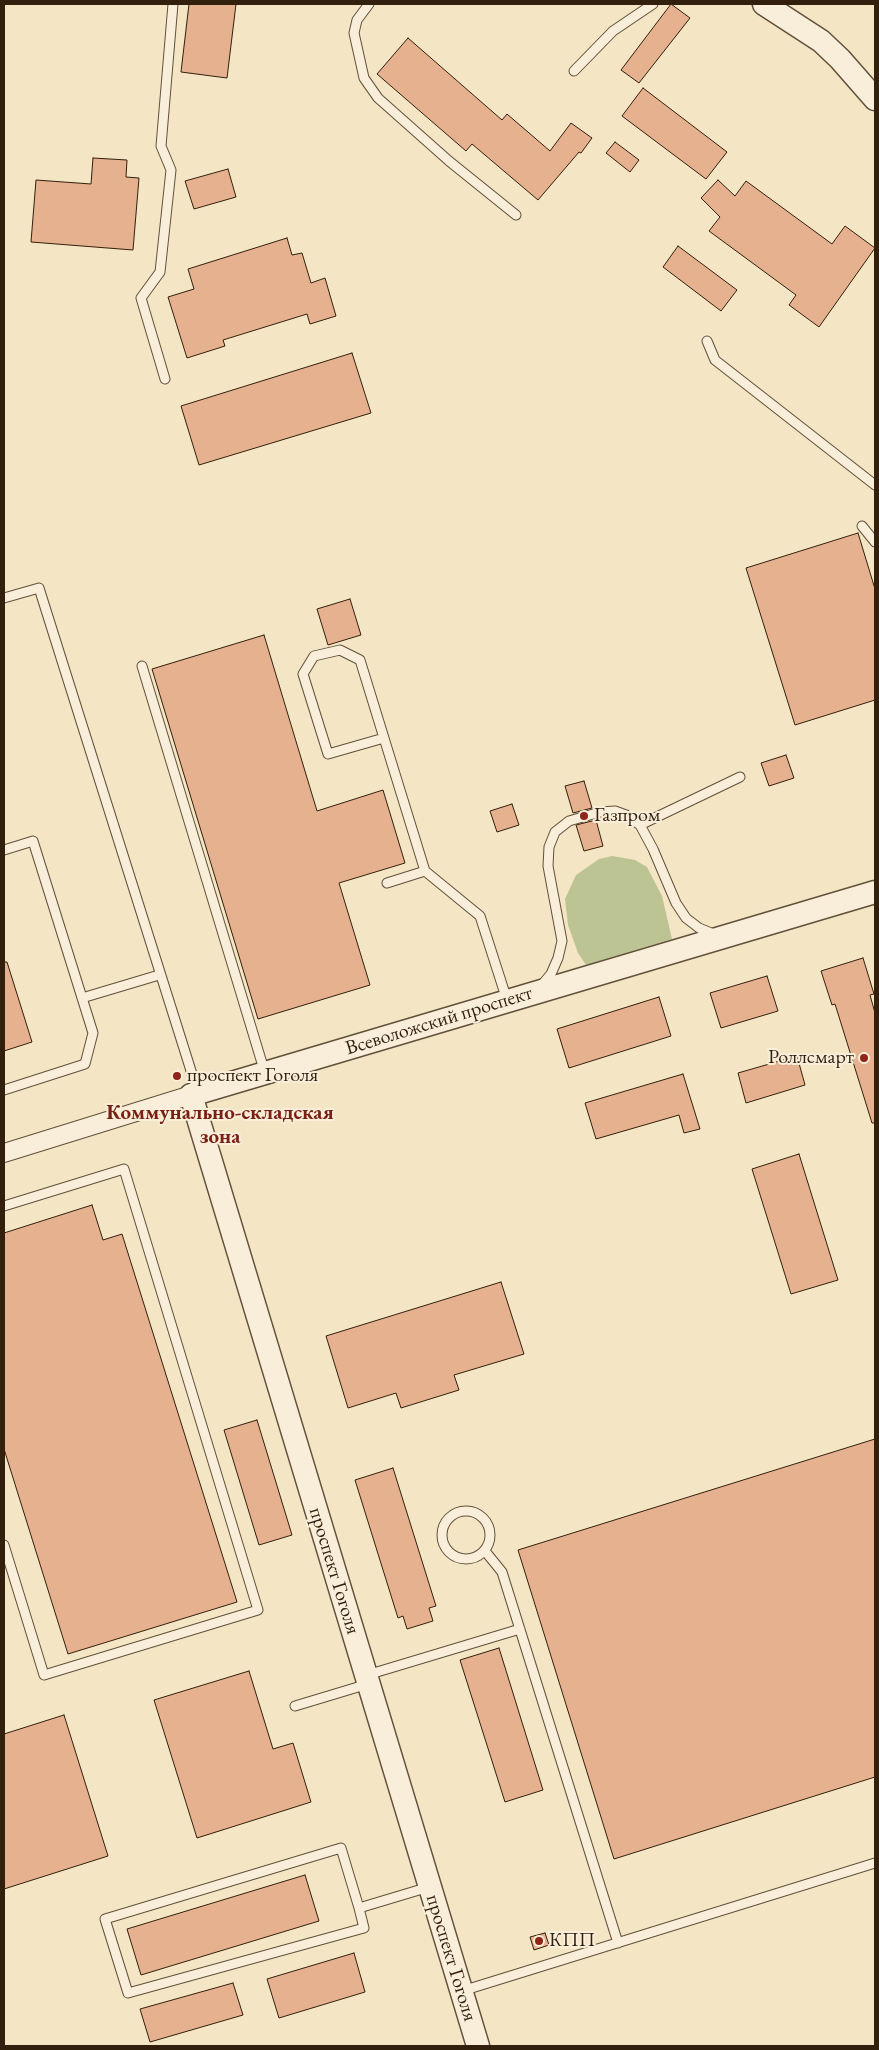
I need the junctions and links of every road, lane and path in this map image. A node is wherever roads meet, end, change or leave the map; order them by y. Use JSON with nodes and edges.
{"nodes":[{"id":1,"x":173,"y":4,"type":"edge"},
{"id":2,"x":369,"y":4,"type":"edge"},
{"id":3,"x":653,"y":4,"type":"edge"},
{"id":4,"x":764,"y":4,"type":"edge"},
{"id":5,"x":574,"y":71,"type":"dead end"},
{"id":6,"x":875,"y":99,"type":"edge"},
{"id":7,"x":516,"y":215,"type":"dead end"},
{"id":8,"x":707,"y":341,"type":"dead end"},
{"id":9,"x":165,"y":378,"type":"dead end"},
{"id":10,"x":875,"y":485,"type":"edge"},
{"id":11,"x":862,"y":526,"type":"dead end"},
{"id":12,"x":875,"y":542,"type":"edge"},
{"id":13,"x":4,"y":598,"type":"edge"},
{"id":14,"x":142,"y":666,"type":"dead end"},
{"id":15,"x":384,"y":738,"type":"junction"},
{"id":16,"x":740,"y":777,"type":"dead end"},
{"id":17,"x":640,"y":825,"type":"junction"},
{"id":18,"x":4,"y":850,"type":"edge"},
{"id":19,"x":425,"y":871,"type":"junction"},
{"id":20,"x":387,"y":883,"type":"dead end"},
{"id":21,"x":875,"y":892,"type":"edge"},
{"id":22,"x":721,"y":936,"type":"junction"},
{"id":23,"x":159,"y":975,"type":"junction"},
{"id":24,"x":536,"y":992,"type":"junction"},
{"id":25,"x":82,"y":998,"type":"junction"},
{"id":26,"x":507,"y":1000,"type":"junction"},
{"id":27,"x":265,"y":1073,"type":"junction"},
{"id":28,"x":4,"y":1090,"type":"edge"},
{"id":29,"x":195,"y":1094,"type":"junction"},
{"id":30,"x":4,"y":1152,"type":"edge"},
{"id":31,"x":4,"y":1206,"type":"edge"},
{"id":32,"x":4,"y":1545,"type":"edge"},
{"id":33,"x":485,"y":1551,"type":"junction"},
{"id":34,"x":520,"y":1629,"type":"junction"},
{"id":35,"x":367,"y":1679,"type":"junction"},
{"id":36,"x":295,"y":1706,"type":"dead end"},
{"id":37,"x":875,"y":1863,"type":"edge"},
{"id":38,"x":430,"y":1887,"type":"junction"},
{"id":39,"x":359,"y":1908,"type":"junction"},
{"id":40,"x":618,"y":1943,"type":"junction"},
{"id":41,"x":462,"y":1992,"type":"junction"},
{"id":42,"x":478,"y":2046,"type":"edge"}],
"edges":[{"from":1,"to":9,"type":"lane"},
{"from":2,"to":7,"type":"lane"},
{"from":3,"to":5,"type":"lane"},
{"from":4,"to":6,"type":"street"},
{"from":8,"to":10,"type":"lane"},
{"from":11,"to":12,"type":"lane"},
{"from":13,"to":23,"type":"lane"},
{"from":14,"to":27,"type":"lane"},
{"from":15,"to":15,"type":"lane"},
{"from":15,"to":19,"type":"lane"},
{"from":16,"to":17,"type":"lane"},
{"from":17,"to":22,"type":"lane"},
{"from":17,"to":24,"type":"lane"},
{"from":18,"to":25,"type":"lane"},
{"from":19,"to":20,"type":"lane"},
{"from":19,"to":26,"type":"lane"},
{"from":21,"to":22,"type":"street","name":"Всеволожский проспект"},
{"from":22,"to":24,"type":"street","name":"Всеволожский проспект"},
{"from":23,"to":25,"type":"lane"},
{"from":23,"to":29,"type":"lane"},
{"from":24,"to":26,"type":"street","name":"Всеволожский проспект"},
{"from":25,"to":28,"type":"lane"},
{"from":26,"to":27,"type":"street","name":"Всеволожский проспект"},
{"from":27,"to":29,"type":"street","name":"Всеволожский проспект"},
{"from":29,"to":30,"type":"street","name":"Всеволожский проспект"},
{"from":29,"to":35,"type":"street","name":"проспект Гоголя"},
{"from":31,"to":32,"type":"lane"},
{"from":33,"to":33,"type":"lane"},
{"from":33,"to":34,"type":"lane"},
{"from":34,"to":35,"type":"lane"},
{"from":34,"to":40,"type":"lane"},
{"from":35,"to":36,"type":"lane"},
{"from":35,"to":38,"type":"street","name":"проспект Гоголя"},
{"from":37,"to":40,"type":"lane"},
{"from":38,"to":39,"type":"lane"},
{"from":38,"to":41,"type":"street","name":"проспект Гоголя"},
{"from":39,"to":39,"type":"lane"},
{"from":40,"to":41,"type":"lane"},
{"from":41,"to":42,"type":"street","name":"проспект Гоголя"}]}
